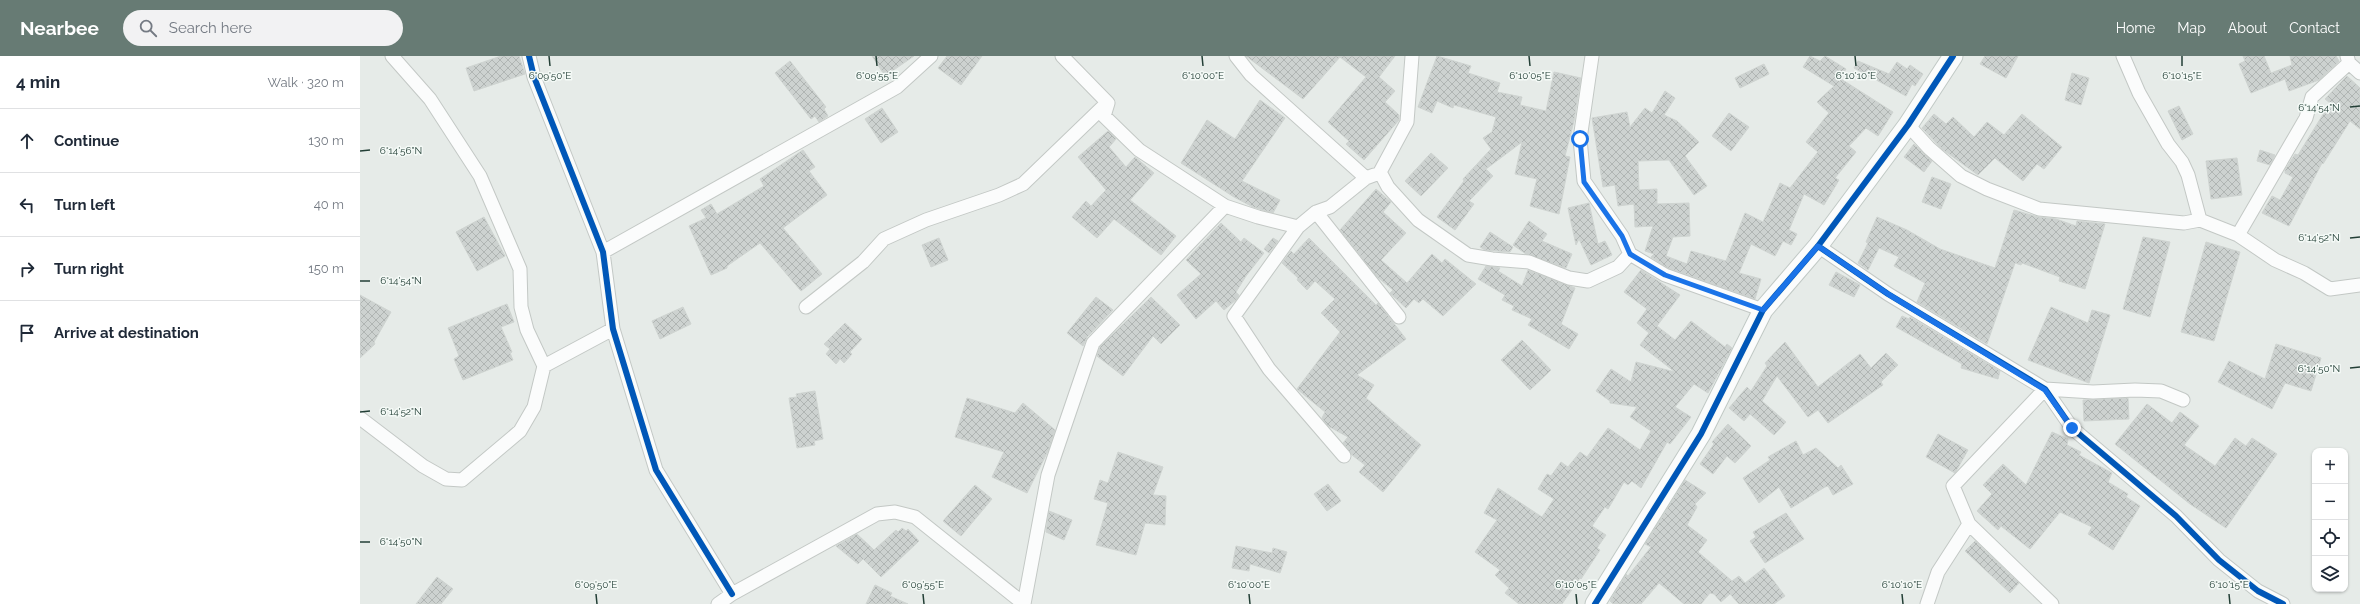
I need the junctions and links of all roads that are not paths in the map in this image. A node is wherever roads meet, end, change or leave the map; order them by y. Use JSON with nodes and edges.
{"nodes":[{"id":1,"x":392,"y":56,"type":"edge"},
{"id":2,"x":530,"y":56,"type":"edge"},
{"id":3,"x":932,"y":56,"type":"edge"},
{"id":4,"x":1062,"y":56,"type":"edge"},
{"id":5,"x":1236,"y":56,"type":"edge"},
{"id":6,"x":1412,"y":56,"type":"edge"},
{"id":7,"x":1592,"y":56,"type":"edge"},
{"id":8,"x":1953,"y":56,"type":"edge"},
{"id":9,"x":2123,"y":56,"type":"edge"},
{"id":10,"x":2348,"y":59,"type":"edge"},
{"id":11,"x":2360,"y":73,"type":"edge"},
{"id":12,"x":1108,"y":103,"type":"junction"},
{"id":13,"x":1908,"y":125,"type":"junction"},
{"id":14,"x":1380,"y":172,"type":"junction"},
{"id":15,"x":1366,"y":178,"type":"junction"},
{"id":16,"x":1225,"y":206,"type":"junction"},
{"id":17,"x":1316,"y":212,"type":"junction"},
{"id":18,"x":2200,"y":220,"type":"junction"},
{"id":19,"x":1298,"y":227,"type":"junction"},
{"id":20,"x":2238,"y":235,"type":"junction"},
{"id":21,"x":1818,"y":246,"type":"junction"},
{"id":22,"x":603,"y":252,"type":"junction"},
{"id":23,"x":1630,"y":254,"type":"junction"},
{"id":24,"x":2360,"y":285,"type":"edge"},
{"id":25,"x":806,"y":307,"type":"dead end"},
{"id":26,"x":1763,"y":310,"type":"junction"},
{"id":27,"x":1399,"y":316,"type":"dead end"},
{"id":28,"x":613,"y":329,"type":"junction"},
{"id":29,"x":544,"y":366,"type":"junction"},
{"id":30,"x":2045,"y":390,"type":"junction"},
{"id":31,"x":2183,"y":400,"type":"dead end"},
{"id":32,"x":360,"y":418,"type":"edge"},
{"id":33,"x":1344,"y":456,"type":"dead end"},
{"id":34,"x":1969,"y":524,"type":"junction"},
{"id":35,"x":732,"y":594,"type":"junction"},
{"id":36,"x":1597,"y":603,"type":"edge"},
{"id":37,"x":718,"y":604,"type":"edge"},
{"id":38,"x":1024,"y":604,"type":"edge"},
{"id":39,"x":1927,"y":604,"type":"edge"},
{"id":40,"x":2052,"y":604,"type":"edge"},
{"id":41,"x":2283,"y":604,"type":"edge"}],
"edges":[{"from":1,"to":29,"type":"street"},
{"from":2,"to":22,"type":"street"},
{"from":3,"to":22,"type":"street"},
{"from":4,"to":12,"type":"street"},
{"from":5,"to":15,"type":"street"},
{"from":6,"to":14,"type":"street"},
{"from":7,"to":23,"type":"street"},
{"from":8,"to":13,"type":"street"},
{"from":9,"to":18,"type":"street"},
{"from":10,"to":11,"type":"street"},
{"from":10,"to":20,"type":"street"},
{"from":12,"to":16,"type":"street"},
{"from":12,"to":25,"type":"street"},
{"from":13,"to":18,"type":"street"},
{"from":13,"to":21,"type":"street"},
{"from":14,"to":15,"type":"street"},
{"from":14,"to":23,"type":"street"},
{"from":15,"to":17,"type":"street"},
{"from":16,"to":19,"type":"street"},
{"from":16,"to":38,"type":"street"},
{"from":17,"to":19,"type":"street"},
{"from":17,"to":27,"type":"street"},
{"from":18,"to":20,"type":"street"},
{"from":19,"to":33,"type":"street"},
{"from":20,"to":24,"type":"street"},
{"from":21,"to":26,"type":"street"},
{"from":21,"to":30,"type":"street"},
{"from":22,"to":28,"type":"street"},
{"from":23,"to":26,"type":"street"},
{"from":26,"to":36,"type":"street"},
{"from":28,"to":29,"type":"street"},
{"from":28,"to":35,"type":"street"},
{"from":29,"to":32,"type":"street"},
{"from":30,"to":31,"type":"street"},
{"from":30,"to":34,"type":"street"},
{"from":30,"to":41,"type":"street"},
{"from":34,"to":39,"type":"street"},
{"from":34,"to":40,"type":"street"},
{"from":35,"to":37,"type":"street"},
{"from":35,"to":38,"type":"street"}]}
